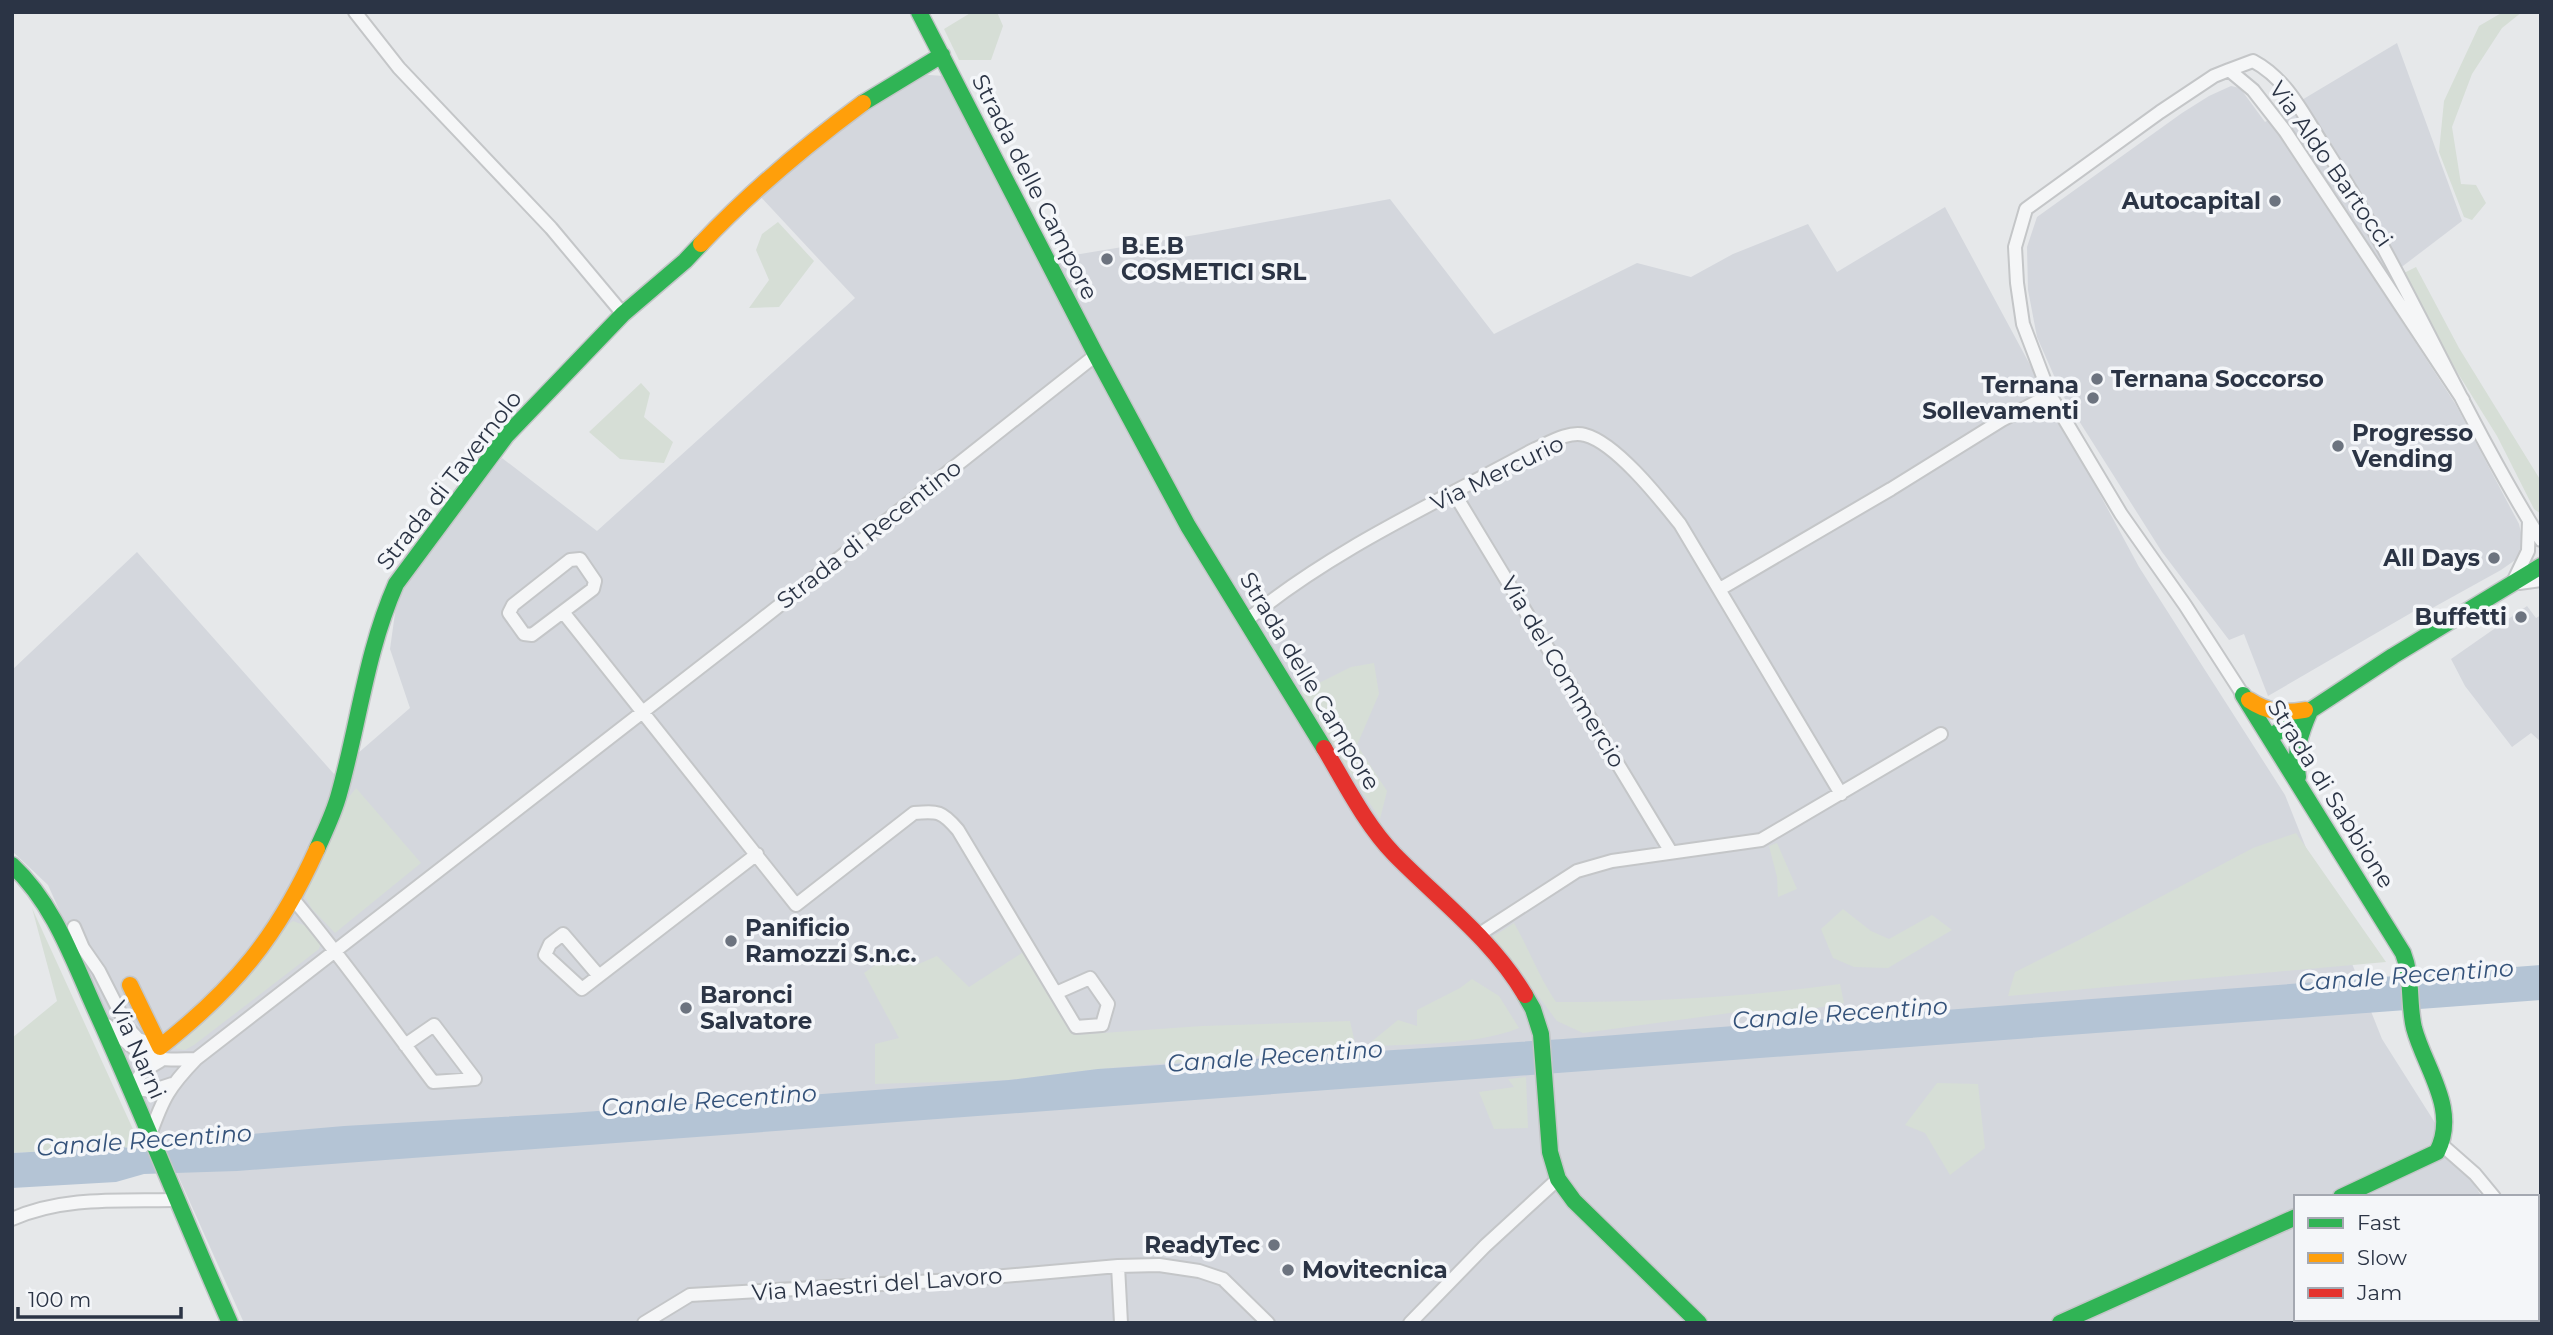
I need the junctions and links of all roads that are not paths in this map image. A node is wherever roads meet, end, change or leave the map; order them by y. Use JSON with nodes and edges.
{"nodes":[{"id":1,"x":355,"y":12,"type":"edge"},
{"id":2,"x":919,"y":12,"type":"edge"},
{"id":3,"x":942,"y":55,"type":"junction"},
{"id":4,"x":2230,"y":70,"type":"junction"},
{"id":5,"x":623,"y":314,"type":"junction"},
{"id":6,"x":1096,"y":355,"type":"junction"},
{"id":7,"x":2050,"y":395,"type":"junction"},
{"id":8,"x":2463,"y":400,"type":"junction"},
{"id":9,"x":1454,"y":493,"type":"junction"},
{"id":10,"x":2535,"y":523,"type":"edge"},
{"id":11,"x":2541,"y":540,"type":"edge"},
{"id":12,"x":2541,"y":566,"type":"edge"},
{"id":13,"x":2541,"y":580,"type":"edge"},
{"id":14,"x":2512,"y":584,"type":"junction"},
{"id":15,"x":1720,"y":589,"type":"junction"},
{"id":16,"x":563,"y":612,"type":"junction"},
{"id":17,"x":1247,"y":620,"type":"junction"},
{"id":18,"x":2243,"y":695,"type":"junction"},
{"id":19,"x":2312,"y":708,"type":"junction"},
{"id":20,"x":642,"y":712,"type":"junction"},
{"id":21,"x":1941,"y":734,"type":"dead end"},
{"id":22,"x":2270,"y":737,"type":"junction"},
{"id":23,"x":2301,"y":789,"type":"junction"},
{"id":24,"x":1841,"y":794,"type":"junction"},
{"id":25,"x":1671,"y":852,"type":"junction"},
{"id":26,"x":757,"y":854,"type":"junction"},
{"id":27,"x":12,"y":865,"type":"edge"},
{"id":28,"x":294,"y":900,"type":"junction"},
{"id":29,"x":75,"y":927,"type":"dead end"},
{"id":30,"x":1478,"y":935,"type":"junction"},
{"id":31,"x":335,"y":950,"type":"junction"},
{"id":32,"x":599,"y":976,"type":"junction"},
{"id":33,"x":130,"y":985,"type":"dead end"},
{"id":34,"x":1056,"y":993,"type":"junction"},
{"id":35,"x":100,"y":1018,"type":"junction"},
{"id":36,"x":405,"y":1045,"type":"junction"},
{"id":37,"x":160,"y":1054,"type":"junction"},
{"id":38,"x":196,"y":1059,"type":"junction"},
{"id":39,"x":173,"y":1084,"type":"junction"},
{"id":40,"x":131,"y":1088,"type":"junction"},
{"id":41,"x":150,"y":1135,"type":"junction"},
{"id":42,"x":2442,"y":1145,"type":"junction"},
{"id":43,"x":1558,"y":1179,"type":"junction"},
{"id":44,"x":2345,"y":1195,"type":"edge"},
{"id":45,"x":2492,"y":1195,"type":"edge"},
{"id":46,"x":176,"y":1200,"type":"junction"},
{"id":47,"x":2294,"y":1218,"type":"edge"},
{"id":48,"x":12,"y":1219,"type":"edge"},
{"id":49,"x":1118,"y":1266,"type":"junction"},
{"id":50,"x":230,"y":1323,"type":"edge"},
{"id":51,"x":644,"y":1323,"type":"edge"},
{"id":52,"x":1121,"y":1323,"type":"edge"},
{"id":53,"x":1268,"y":1323,"type":"edge"},
{"id":54,"x":1410,"y":1323,"type":"edge"},
{"id":55,"x":1699,"y":1323,"type":"edge"},
{"id":56,"x":2060,"y":1323,"type":"edge"}],
"edges":[{"from":1,"to":5,"type":"street"},
{"from":2,"to":3,"type":"street","name":"Strada delle Campore"},
{"from":3,"to":5,"type":"street","name":"Strada di Tavernolo"},
{"from":3,"to":6,"type":"street","name":"Strada delle Campore"},
{"from":4,"to":7,"type":"street","name":"Strada di Sabbione"},
{"from":4,"to":8,"type":"street","name":"Via Aldo Bartocci"},
{"from":4,"to":8,"type":"street","name":"Via Aldo Bartocci"},
{"from":5,"to":28,"type":"street","name":"Strada di Tavernolo"},
{"from":6,"to":17,"type":"street","name":"Strada delle Campore"},
{"from":6,"to":20,"type":"street","name":"Strada di Recentino"},
{"from":7,"to":15,"type":"street"},
{"from":7,"to":18,"type":"street","name":"Strada di Sabbione"},
{"from":8,"to":10,"type":"street","name":"Via Aldo Bartocci"},
{"from":9,"to":15,"type":"street","name":"Via Mercurio"},
{"from":9,"to":17,"type":"street","name":"Via Mercurio"},
{"from":9,"to":25,"type":"street","name":"Via del Commercio"},
{"from":10,"to":11,"type":"street","name":"Via Aldo Bartocci"},
{"from":10,"to":14,"type":"street"},
{"from":12,"to":14,"type":"street"},
{"from":13,"to":14,"type":"street"},
{"from":14,"to":19,"type":"street"},
{"from":15,"to":24,"type":"street","name":"Via Mercurio"},
{"from":16,"to":16,"type":"street"},
{"from":16,"to":20,"type":"street"},
{"from":17,"to":30,"type":"street","name":"Strada delle Campore"},
{"from":18,"to":19,"type":"street"},
{"from":18,"to":22,"type":"street","name":"Strada di Sabbione"},
{"from":19,"to":22,"type":"street"},
{"from":19,"to":23,"type":"street"},
{"from":20,"to":26,"type":"street"},
{"from":20,"to":31,"type":"street","name":"Strada di Recentino"},
{"from":21,"to":24,"type":"street"},
{"from":22,"to":23,"type":"street","name":"Strada di Sabbione"},
{"from":23,"to":42,"type":"street","name":"Strada di Sabbione"},
{"from":24,"to":25,"type":"street"},
{"from":25,"to":30,"type":"street"},
{"from":26,"to":32,"type":"street"},
{"from":26,"to":34,"type":"street"},
{"from":27,"to":35,"type":"street","name":"Via Narni"},
{"from":28,"to":31,"type":"street"},
{"from":28,"to":37,"type":"street","name":"Strada di Tavernolo"},
{"from":29,"to":37,"type":"street"},
{"from":30,"to":43,"type":"street","name":"Strada delle Campore"},
{"from":31,"to":36,"type":"street"},
{"from":31,"to":38,"type":"street","name":"Strada di Recentino"},
{"from":32,"to":32,"type":"street"},
{"from":33,"to":37,"type":"street"},
{"from":34,"to":34,"type":"street"},
{"from":35,"to":37,"type":"street"},
{"from":35,"to":40,"type":"street","name":"Via Narni"},
{"from":36,"to":36,"type":"street"},
{"from":37,"to":38,"type":"street"},
{"from":37,"to":40,"type":"street"},
{"from":38,"to":39,"type":"street","name":"Strada di Recentino"},
{"from":39,"to":40,"type":"street"},
{"from":39,"to":41,"type":"street","name":"Strada di Recentino"},
{"from":40,"to":41,"type":"street","name":"Via Narni"},
{"from":41,"to":46,"type":"street","name":"Via Narni"},
{"from":42,"to":44,"type":"street"},
{"from":42,"to":45,"type":"street"},
{"from":43,"to":54,"type":"street"},
{"from":43,"to":55,"type":"street","name":"Strada delle Campore"},
{"from":46,"to":48,"type":"street"},
{"from":46,"to":50,"type":"street","name":"Via Narni"},
{"from":47,"to":56,"type":"street"},
{"from":49,"to":51,"type":"street","name":"Via Maestri del Lavoro"},
{"from":49,"to":52,"type":"street"},
{"from":49,"to":53,"type":"street","name":"Via Maestri del Lavoro"}]}
